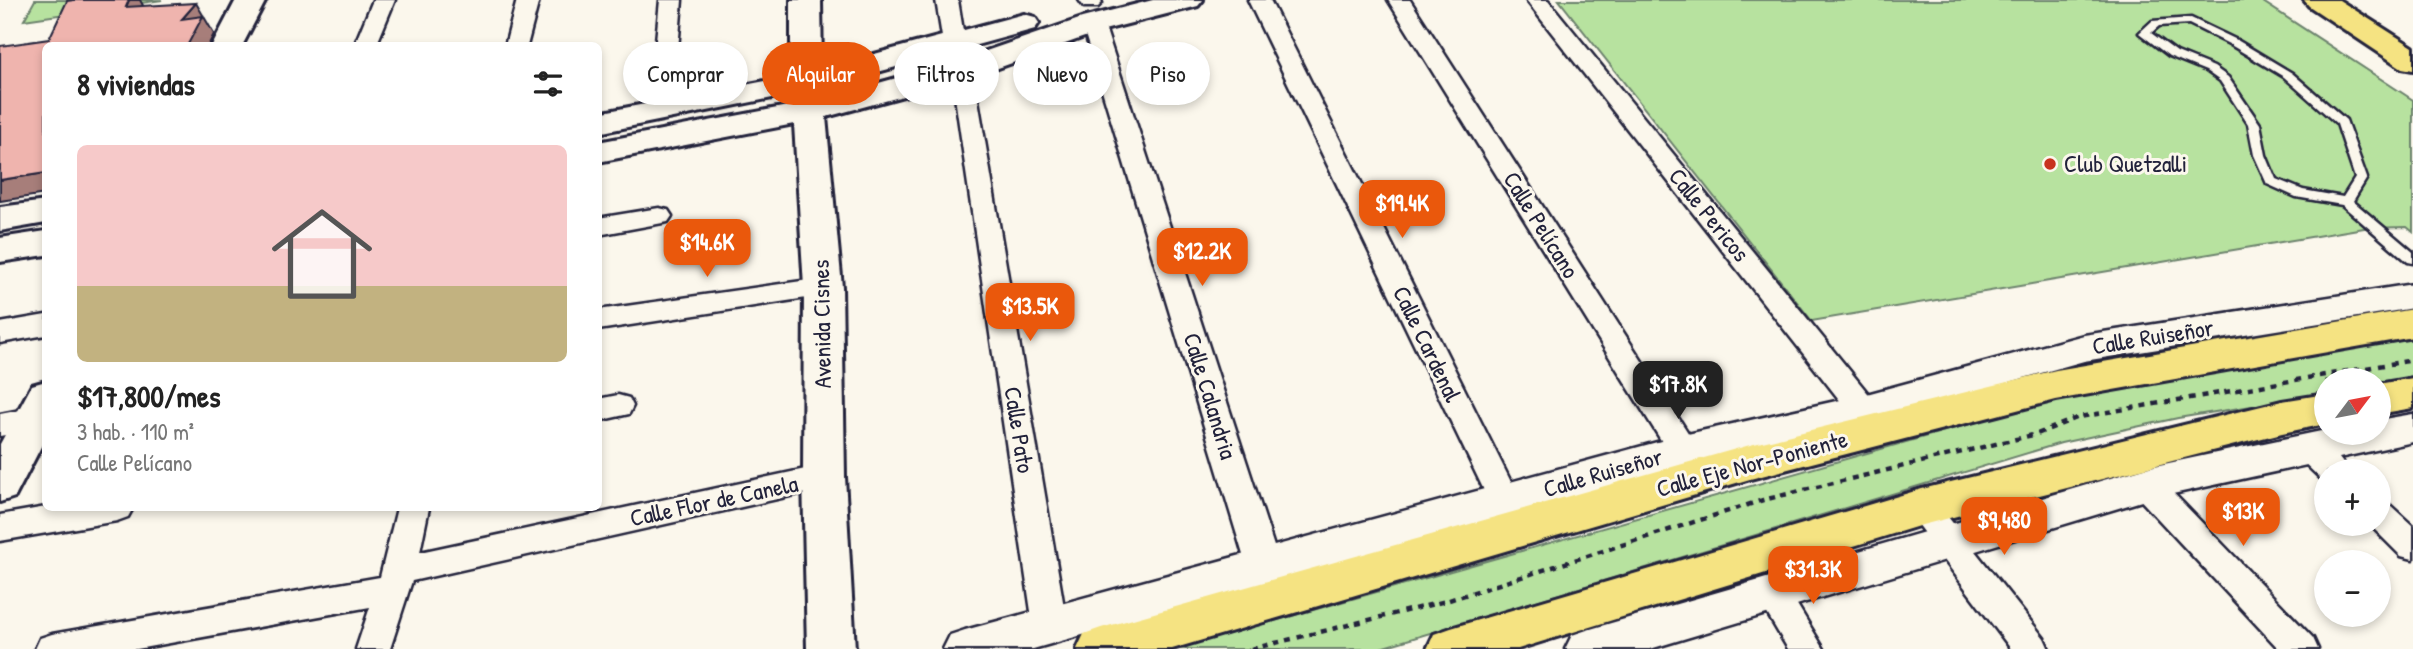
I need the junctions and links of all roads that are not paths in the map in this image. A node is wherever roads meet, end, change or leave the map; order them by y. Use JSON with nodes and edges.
{"nodes":[{"id":1,"x":251,"y":0,"type":"edge"},
{"id":2,"x":384,"y":0,"type":"edge"},
{"id":3,"x":528,"y":0,"type":"edge"},
{"id":4,"x":671,"y":0,"type":"edge"},
{"id":5,"x":806,"y":0,"type":"edge"},
{"id":6,"x":947,"y":0,"type":"edge"},
{"id":7,"x":1188,"y":0,"type":"edge"},
{"id":8,"x":1259,"y":0,"type":"edge"},
{"id":9,"x":1399,"y":0,"type":"edge"},
{"id":10,"x":1537,"y":0,"type":"edge"},
{"id":11,"x":2319,"y":0,"type":"edge"},
{"id":12,"x":2353,"y":0,"type":"edge"},
{"id":13,"x":1094,"y":7,"type":"edge"},
{"id":14,"x":2413,"y":38,"type":"edge"},
{"id":15,"x":229,"y":42,"type":"edge"},
{"id":16,"x":367,"y":42,"type":"edge"},
{"id":17,"x":517,"y":42,"type":"edge"},
{"id":18,"x":807,"y":42,"type":"edge"},
{"id":19,"x":955,"y":42,"type":"edge"},
{"id":20,"x":997,"y":42,"type":"edge"},
{"id":21,"x":2413,"y":61,"type":"edge"},
{"id":22,"x":762,"y":102,"type":"edge"},
{"id":23,"x":778,"y":105,"type":"edge"},
{"id":24,"x":810,"y":105,"type":"edge"},
{"id":25,"x":966,"y":105,"type":"edge"},
{"id":26,"x":661,"y":112,"type":"junction"},
{"id":27,"x":602,"y":121,"type":"edge"},
{"id":28,"x":602,"y":151,"type":"edge"},
{"id":29,"x":2347,"y":202,"type":"junction"},
{"id":30,"x":42,"y":213,"type":"edge"},
{"id":31,"x":659,"y":216,"type":"dead end"},
{"id":32,"x":0,"y":219,"type":"edge"},
{"id":33,"x":602,"y":227,"type":"edge"},
{"id":34,"x":42,"y":244,"type":"edge"},
{"id":35,"x":0,"y":250,"type":"edge"},
{"id":36,"x":2413,"y":258,"type":"edge"},
{"id":37,"x":823,"y":287,"type":"junction"},
{"id":38,"x":2413,"y":296,"type":"edge"},
{"id":39,"x":602,"y":319,"type":"edge"},
{"id":40,"x":2413,"y":323,"type":"edge"},
{"id":41,"x":42,"y":326,"type":"edge"},
{"id":42,"x":0,"y":333,"type":"edge"},
{"id":43,"x":2413,"y":393,"type":"edge"},
{"id":44,"x":2391,"y":397,"type":"edge"},
{"id":45,"x":2314,"y":411,"type":"edge"},
{"id":46,"x":31,"y":414,"type":"edge"},
{"id":47,"x":1872,"y":419,"type":"junction"},
{"id":48,"x":2413,"y":428,"type":"edge"},
{"id":49,"x":1683,"y":450,"type":"junction"},
{"id":50,"x":2320,"y":459,"type":"edge"},
{"id":51,"x":2314,"y":460,"type":"edge"},
{"id":52,"x":824,"y":477,"type":"junction"},
{"id":53,"x":2145,"y":484,"type":"junction"},
{"id":54,"x":0,"y":485,"type":"edge"},
{"id":55,"x":1504,"y":500,"type":"junction"},
{"id":56,"x":1922,"y":507,"type":"junction"},
{"id":57,"x":99,"y":511,"type":"edge"},
{"id":58,"x":411,"y":511,"type":"edge"},
{"id":59,"x":2391,"y":525,"type":"edge"},
{"id":60,"x":0,"y":528,"type":"edge"},
{"id":61,"x":1951,"y":541,"type":"junction"},
{"id":62,"x":2413,"y":546,"type":"edge"},
{"id":63,"x":1264,"y":568,"type":"junction"},
{"id":64,"x":396,"y":580,"type":"junction"},
{"id":65,"x":1772,"y":593,"type":"junction"},
{"id":66,"x":1050,"y":625,"type":"junction"},
{"id":67,"x":1481,"y":645,"type":"edge"},
{"id":68,"x":52,"y":649,"type":"edge"},
{"id":69,"x":373,"y":649,"type":"edge"},
{"id":70,"x":831,"y":649,"type":"edge"},
{"id":71,"x":965,"y":649,"type":"edge"},
{"id":72,"x":1101,"y":649,"type":"edge"},
{"id":73,"x":1587,"y":649,"type":"edge"},
{"id":74,"x":1807,"y":649,"type":"edge"},
{"id":75,"x":2032,"y":649,"type":"edge"},
{"id":76,"x":2301,"y":649,"type":"edge"}],
"edges":[{"from":1,"to":15,"type":"main road"},
{"from":2,"to":16,"type":"street"},
{"from":3,"to":17,"type":"street"},
{"from":4,"to":26,"type":"street"},
{"from":5,"to":18,"type":"main road","name":"Avenida Cisnes"},
{"from":6,"to":19,"type":"street","name":"Calle Pato"},
{"from":7,"to":13,"type":"main road"},
{"from":8,"to":55,"type":"street","name":"Calle Cardenal"},
{"from":9,"to":49,"type":"street","name":"Calle Pelícano"},
{"from":10,"to":47,"type":"street","name":"Calle Pericos"},
{"from":11,"to":21,"type":"main road"},
{"from":12,"to":14,"type":"main road"},
{"from":13,"to":20,"type":"main road"},
{"from":13,"to":63,"type":"street","name":"Calle Calandria"},
{"from":22,"to":26,"type":"main road"},
{"from":23,"to":28,"type":"main road"},
{"from":24,"to":37,"type":"main road","name":"Avenida Cisnes"},
{"from":25,"to":66,"type":"street","name":"Calle Pato"},
{"from":26,"to":27,"type":"main road"},
{"from":29,"to":29,"type":"lane"},
{"from":29,"to":36,"type":"lane"},
{"from":30,"to":32,"type":"main road"},
{"from":31,"to":33,"type":"street"},
{"from":34,"to":35,"type":"main road"},
{"from":37,"to":39,"type":"street"},
{"from":37,"to":52,"type":"main road","name":"Avenida Cisnes"},
{"from":38,"to":47,"type":"street","name":"Calle Ruiseñor"},
{"from":40,"to":47,"type":"main road","name":"Calle Eje Nor-Poniente"},
{"from":41,"to":42,"type":"street"},
{"from":43,"to":44,"type":"main road"},
{"from":45,"to":56,"type":"main road"},
{"from":46,"to":54,"type":"main road"},
{"from":47,"to":49,"type":"street","name":"Calle Ruiseñor"},
{"from":47,"to":72,"type":"main road","name":"Calle Eje Nor-Poniente"},
{"from":48,"to":50,"type":"street"},
{"from":49,"to":55,"type":"street","name":"Calle Ruiseñor"},
{"from":51,"to":53,"type":"street"},
{"from":52,"to":64,"type":"street","name":"Calle Flor de Canela"},
{"from":52,"to":70,"type":"main road","name":"Avenida Cisnes"},
{"from":53,"to":61,"type":"street"},
{"from":53,"to":76,"type":"street"},
{"from":55,"to":63,"type":"street","name":"Calle Ruiseñor"},
{"from":56,"to":61,"type":"street"},
{"from":56,"to":67,"type":"main road"},
{"from":57,"to":60,"type":"street"},
{"from":58,"to":64,"type":"street"},
{"from":59,"to":62,"type":"street"},
{"from":61,"to":65,"type":"street"},
{"from":61,"to":75,"type":"street"},
{"from":63,"to":66,"type":"street","name":"Calle Ruiseñor"},
{"from":64,"to":68,"type":"street","name":"Calle Flor de Canela"},
{"from":64,"to":69,"type":"street"},
{"from":65,"to":73,"type":"street"},
{"from":65,"to":74,"type":"street"},
{"from":66,"to":71,"type":"street","name":"Calle Ruiseñor"}]}
